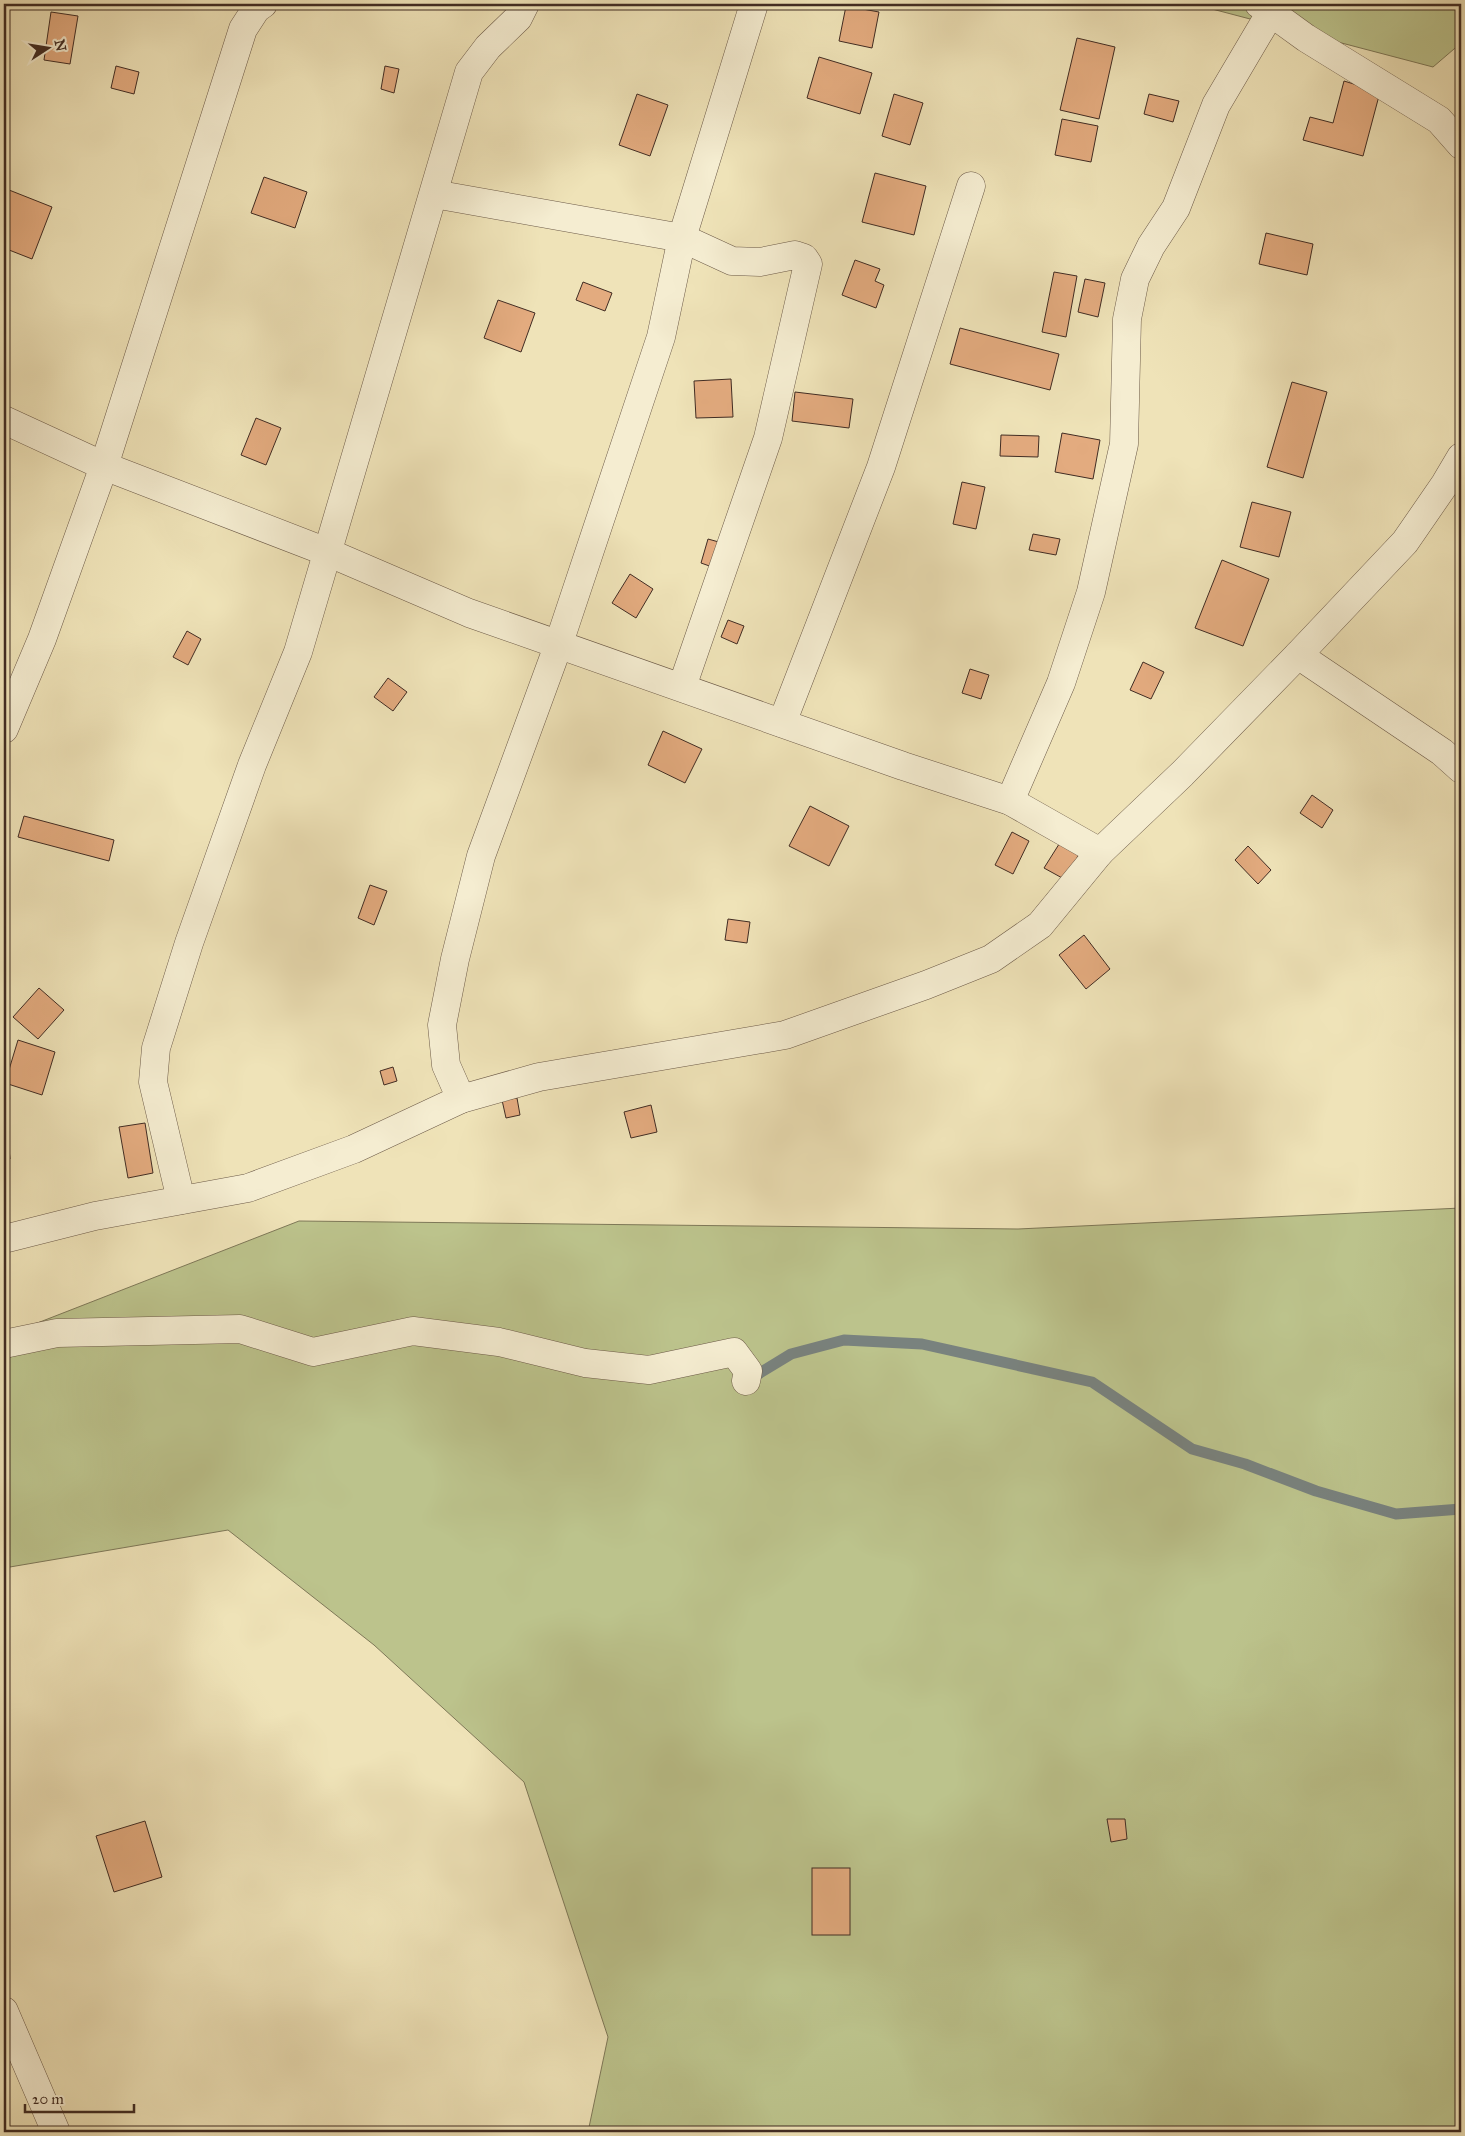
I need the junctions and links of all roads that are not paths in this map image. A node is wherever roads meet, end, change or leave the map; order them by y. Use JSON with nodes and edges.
{"nodes":[{"id":1,"x":263,"y":4,"type":"edge"},
{"id":2,"x":525,"y":4,"type":"edge"},
{"id":3,"x":754,"y":4,"type":"edge"},
{"id":4,"x":1265,"y":8,"type":"edge"},
{"id":5,"x":1461,"y":145,"type":"edge"},
{"id":6,"x":970,"y":186,"type":"dead end"},
{"id":7,"x":434,"y":194,"type":"junction"},
{"id":8,"x":682,"y":238,"type":"junction"},
{"id":9,"x":4,"y":420,"type":"edge"},
{"id":10,"x":1461,"y":457,"type":"edge"},
{"id":11,"x":104,"y":466,"type":"junction"},
{"id":12,"x":326,"y":552,"type":"junction"},
{"id":13,"x":558,"y":646,"type":"junction"},
{"id":14,"x":1298,"y":655,"type":"junction"},
{"id":15,"x":682,"y":687,"type":"junction"},
{"id":16,"x":782,"y":723,"type":"junction"},
{"id":17,"x":4,"y":729,"type":"edge"},
{"id":18,"x":1461,"y":769,"type":"edge"},
{"id":19,"x":1010,"y":800,"type":"junction"},
{"id":20,"x":1100,"y":852,"type":"junction"},
{"id":21,"x":461,"y":1099,"type":"junction"},
{"id":22,"x":181,"y":1200,"type":"junction"},
{"id":23,"x":4,"y":1239,"type":"edge"},
{"id":24,"x":4,"y":1344,"type":"edge"},
{"id":25,"x":746,"y":1381,"type":"dead end"},
{"id":26,"x":4,"y":2011,"type":"edge"},
{"id":27,"x":56,"y":2132,"type":"edge"}],
"edges":[{"from":1,"to":11,"type":"street"},
{"from":2,"to":7,"type":"street"},
{"from":3,"to":8,"type":"street"},
{"from":4,"to":5,"type":"street"},
{"from":4,"to":19,"type":"street"},
{"from":6,"to":16,"type":"street"},
{"from":7,"to":8,"type":"street"},
{"from":7,"to":12,"type":"street"},
{"from":8,"to":13,"type":"street"},
{"from":8,"to":15,"type":"street"},
{"from":9,"to":11,"type":"street"},
{"from":10,"to":14,"type":"street"},
{"from":11,"to":12,"type":"street"},
{"from":11,"to":17,"type":"street"},
{"from":12,"to":13,"type":"street"},
{"from":12,"to":22,"type":"street"},
{"from":13,"to":15,"type":"street"},
{"from":13,"to":21,"type":"street"},
{"from":14,"to":18,"type":"street"},
{"from":14,"to":20,"type":"street"},
{"from":15,"to":16,"type":"street"},
{"from":16,"to":19,"type":"street"},
{"from":19,"to":20,"type":"street"},
{"from":20,"to":21,"type":"street"},
{"from":21,"to":22,"type":"street"},
{"from":22,"to":23,"type":"street"},
{"from":24,"to":25,"type":"street"},
{"from":26,"to":27,"type":"street"}]}
